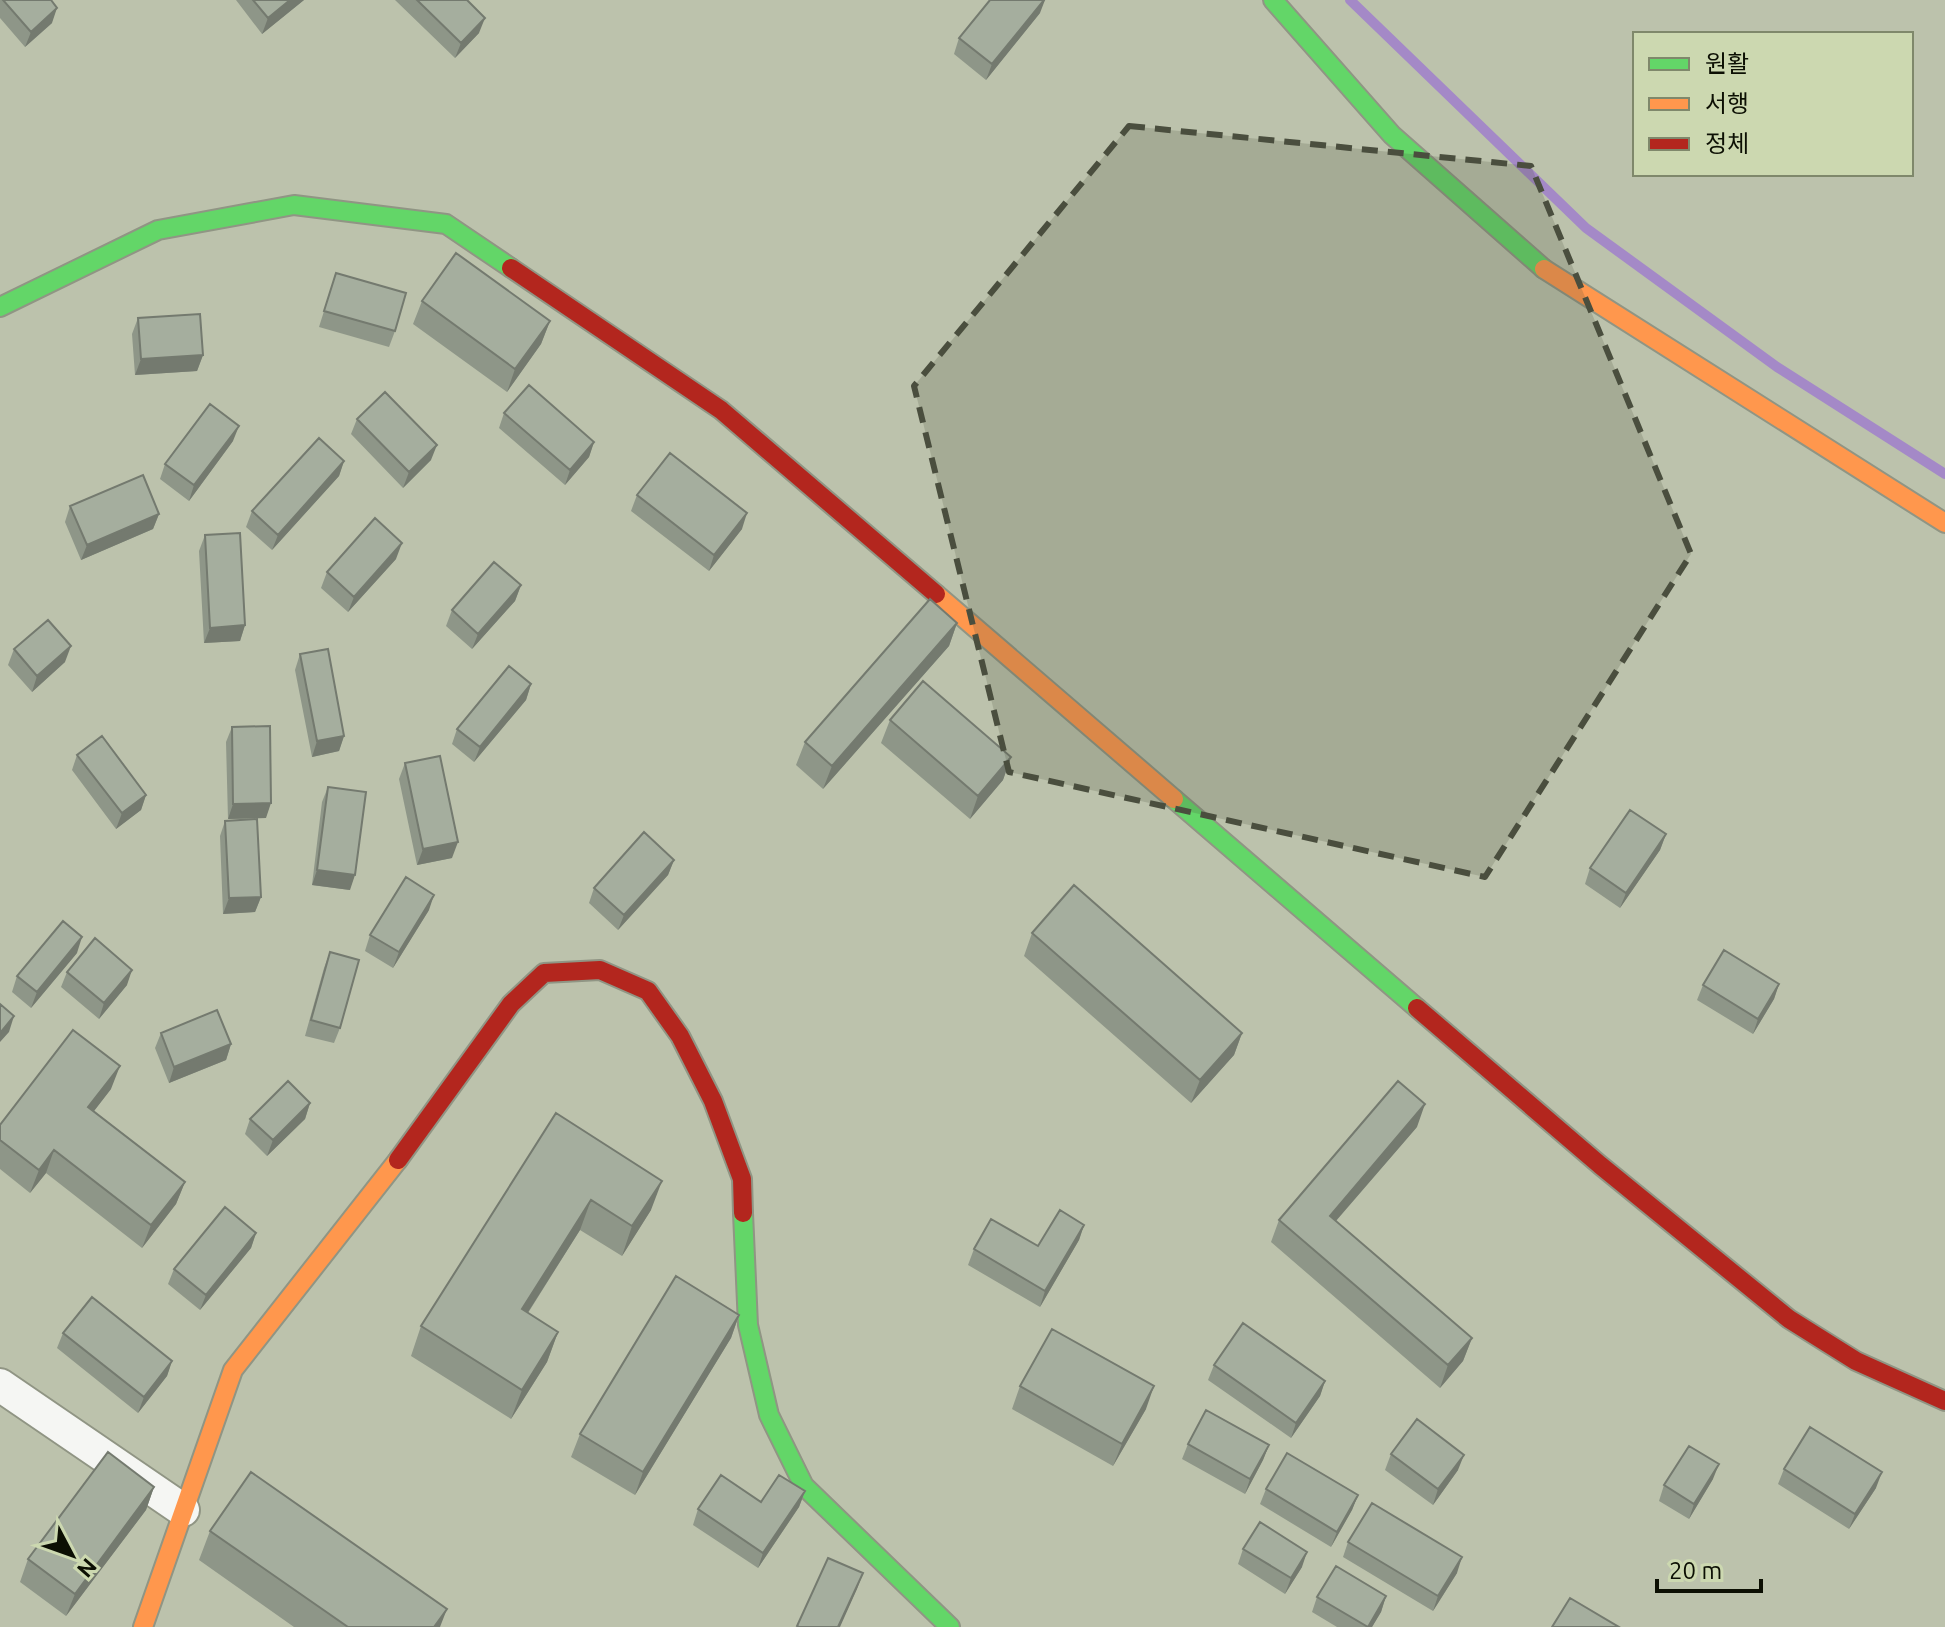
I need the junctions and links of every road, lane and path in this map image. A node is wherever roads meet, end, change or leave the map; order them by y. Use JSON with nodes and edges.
{"nodes":[{"id":1,"x":1273,"y":0,"type":"edge"},
{"id":2,"x":0,"y":307,"type":"edge"},
{"id":3,"x":1945,"y":523,"type":"edge"},
{"id":4,"x":0,"y":1385,"type":"edge"},
{"id":5,"x":1945,"y":1401,"type":"edge"},
{"id":6,"x":183,"y":1510,"type":"junction"},
{"id":7,"x":143,"y":1627,"type":"edge"},
{"id":8,"x":950,"y":1627,"type":"edge"}],
"edges":[{"from":1,"to":3,"type":"street"},
{"from":2,"to":5,"type":"street"},
{"from":4,"to":6,"type":"street"},
{"from":6,"to":7,"type":"street"},
{"from":6,"to":8,"type":"street"}]}
